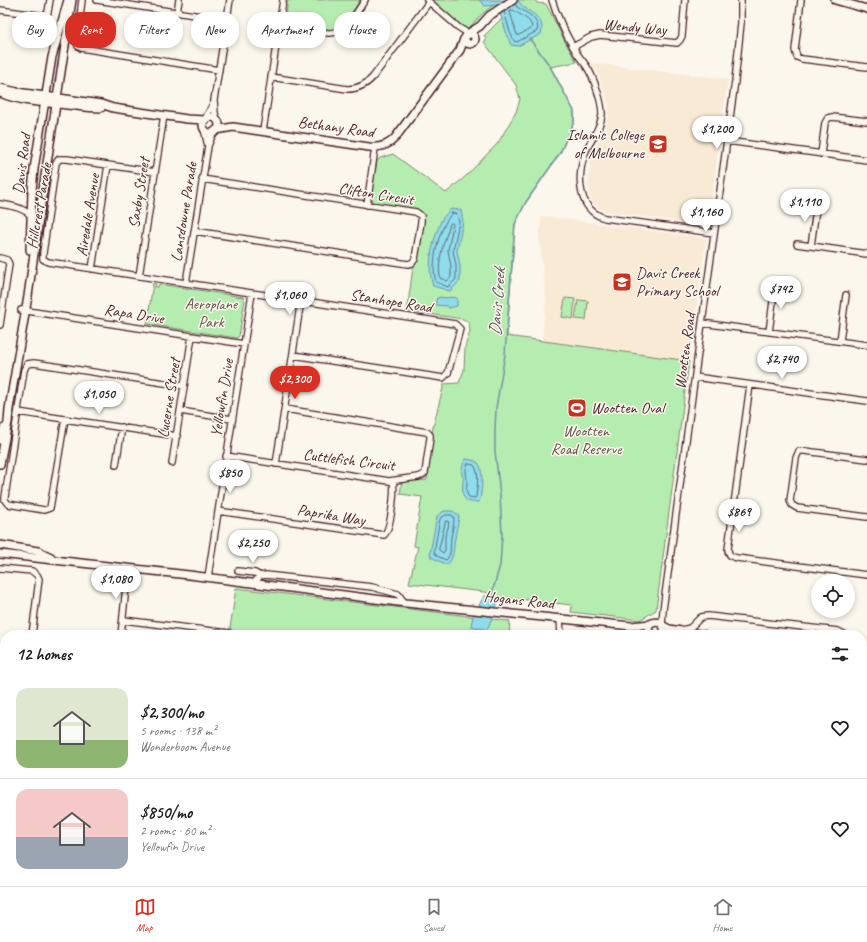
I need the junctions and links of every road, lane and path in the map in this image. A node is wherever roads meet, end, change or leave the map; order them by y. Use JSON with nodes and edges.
{"nodes":[{"id":1,"x":50,"y":0,"type":"edge"},
{"id":2,"x":68,"y":0,"type":"edge"},
{"id":3,"x":72,"y":0,"type":"edge"},
{"id":4,"x":82,"y":0,"type":"edge"},
{"id":5,"x":97,"y":0,"type":"edge"},
{"id":6,"x":179,"y":0,"type":"edge"},
{"id":7,"x":230,"y":0,"type":"edge"},
{"id":8,"x":283,"y":0,"type":"edge"},
{"id":9,"x":365,"y":0,"type":"edge"},
{"id":10,"x":514,"y":0,"type":"edge"},
{"id":11,"x":548,"y":0,"type":"edge"},
{"id":12,"x":552,"y":0,"type":"edge"},
{"id":13,"x":685,"y":0,"type":"edge"},
{"id":14,"x":741,"y":0,"type":"edge"},
{"id":15,"x":801,"y":0,"type":"edge"},
{"id":16,"x":835,"y":0,"type":"edge"},
{"id":17,"x":428,"y":1,"type":"edge"},
{"id":18,"x":131,"y":3,"type":"edge"},
{"id":19,"x":554,"y":6,"type":"junction"},
{"id":20,"x":867,"y":9,"type":"edge"},
{"id":21,"x":0,"y":10,"type":"edge"},
{"id":22,"x":178,"y":12,"type":"joint"},
{"id":23,"x":228,"y":12,"type":"edge"},
{"id":24,"x":281,"y":12,"type":"edge"},
{"id":25,"x":326,"y":33,"type":"edge"},
{"id":26,"x":469,"y":38,"type":"junction"},
{"id":27,"x":573,"y":47,"type":"junction"},
{"id":28,"x":223,"y":48,"type":"edge"},
{"id":29,"x":276,"y":48,"type":"edge"},
{"id":30,"x":867,"y":67,"type":"edge"},
{"id":31,"x":219,"y":70,"type":"junction"},
{"id":32,"x":271,"y":77,"type":"junction"},
{"id":33,"x":0,"y":88,"type":"edge"},
{"id":34,"x":0,"y":93,"type":"edge"},
{"id":35,"x":45,"y":99,"type":"junction"},
{"id":36,"x":57,"y":100,"type":"junction"},
{"id":37,"x":214,"y":100,"type":"junction"},
{"id":38,"x":164,"y":115,"type":"junction"},
{"id":39,"x":217,"y":120,"type":"junction"},
{"id":40,"x":867,"y":121,"type":"edge"},
{"id":41,"x":204,"y":124,"type":"junction"},
{"id":42,"x":233,"y":127,"type":"junction"},
{"id":43,"x":215,"y":131,"type":"junction"},
{"id":44,"x":263,"y":131,"type":"junction"},
{"id":45,"x":727,"y":141,"type":"junction"},
{"id":46,"x":208,"y":146,"type":"junction"},
{"id":47,"x":375,"y":148,"type":"junction"},
{"id":48,"x":821,"y":154,"type":"junction"},
{"id":49,"x":867,"y":160,"type":"edge"},
{"id":50,"x":108,"y":165,"type":"junction"},
{"id":51,"x":155,"y":172,"type":"junction"},
{"id":52,"x":202,"y":180,"type":"junction"},
{"id":53,"x":32,"y":202,"type":"junction"},
{"id":54,"x":817,"y":202,"type":"dead end"},
{"id":55,"x":0,"y":204,"type":"edge"},
{"id":56,"x":367,"y":205,"type":"junction"},
{"id":57,"x":17,"y":207,"type":"junction"},
{"id":58,"x":32,"y":216,"type":"junction"},
{"id":59,"x":194,"y":231,"type":"junction"},
{"id":60,"x":714,"y":233,"type":"junction"},
{"id":61,"x":797,"y":244,"type":"dead end"},
{"id":62,"x":811,"y":246,"type":"junction"},
{"id":63,"x":867,"y":254,"type":"edge"},
{"id":64,"x":0,"y":258,"type":"edge"},
{"id":65,"x":43,"y":259,"type":"joint"},
{"id":66,"x":92,"y":269,"type":"junction"},
{"id":67,"x":139,"y":276,"type":"junction"},
{"id":68,"x":186,"y":283,"type":"junction"},
{"id":69,"x":775,"y":286,"type":"dead end"},
{"id":70,"x":252,"y":293,"type":"junction"},
{"id":71,"x":846,"y":295,"type":"dead end"},
{"id":72,"x":301,"y":300,"type":"junction"},
{"id":73,"x":23,"y":311,"type":"junction"},
{"id":74,"x":1,"y":312,"type":"edge"},
{"id":75,"x":702,"y":323,"type":"junction"},
{"id":76,"x":0,"y":325,"type":"edge"},
{"id":77,"x":769,"y":332,"type":"junction"},
{"id":78,"x":192,"y":336,"type":"junction"},
{"id":79,"x":840,"y":341,"type":"junction"},
{"id":80,"x":244,"y":344,"type":"junction"},
{"id":81,"x":867,"y":345,"type":"edge"},
{"id":82,"x":293,"y":355,"type":"junction"},
{"id":83,"x":695,"y":377,"type":"junction"},
{"id":84,"x":750,"y":384,"type":"junction"},
{"id":85,"x":184,"y":386,"type":"junction"},
{"id":86,"x":867,"y":400,"type":"edge"},
{"id":87,"x":9,"y":409,"type":"junction"},
{"id":88,"x":284,"y":409,"type":"junction"},
{"id":89,"x":180,"y":411,"type":"junction"},
{"id":90,"x":18,"y":412,"type":"junction"},
{"id":91,"x":65,"y":419,"type":"junction"},
{"id":92,"x":232,"y":419,"type":"junction"},
{"id":93,"x":122,"y":428,"type":"junction"},
{"id":94,"x":177,"y":436,"type":"junction"},
{"id":95,"x":0,"y":440,"type":"edge"},
{"id":96,"x":226,"y":456,"type":"junction"},
{"id":97,"x":867,"y":459,"type":"edge"},
{"id":98,"x":172,"y":463,"type":"dead end"},
{"id":99,"x":0,"y":464,"type":"edge"},
{"id":100,"x":276,"y":464,"type":"junction"},
{"id":101,"x":116,"y":465,"type":"dead end"},
{"id":102,"x":393,"y":481,"type":"junction"},
{"id":103,"x":218,"y":511,"type":"junction"},
{"id":104,"x":867,"y":517,"type":"edge"},
{"id":105,"x":0,"y":545,"type":"edge"},
{"id":106,"x":0,"y":554,"type":"edge"},
{"id":107,"x":57,"y":559,"type":"junction"},
{"id":108,"x":0,"y":568,"type":"edge"},
{"id":109,"x":128,"y":568,"type":"junction"},
{"id":110,"x":238,"y":571,"type":"dead end"},
{"id":111,"x":867,"y":575,"type":"edge"},
{"id":112,"x":260,"y":576,"type":"junction"},
{"id":113,"x":208,"y":577,"type":"junction"},
{"id":114,"x":254,"y":583,"type":"junction"},
{"id":115,"x":404,"y":602,"type":"junction"},
{"id":116,"x":663,"y":610,"type":"junction"},
{"id":117,"x":563,"y":619,"type":"junction"},
{"id":118,"x":123,"y":620,"type":"junction"},
{"id":119,"x":652,"y":623,"type":"junction"},
{"id":120,"x":663,"y":625,"type":"junction"},
{"id":121,"x":631,"y":626,"type":"junction"},
{"id":122,"x":33,"y":630,"type":"edge"},
{"id":123,"x":122,"y":630,"type":"edge"},
{"id":124,"x":189,"y":630,"type":"edge"},
{"id":125,"x":562,"y":630,"type":"edge"},
{"id":126,"x":640,"y":630,"type":"edge"},
{"id":127,"x":649,"y":630,"type":"edge"},
{"id":128,"x":664,"y":630,"type":"edge"},
{"id":129,"x":672,"y":630,"type":"edge"},
{"id":130,"x":687,"y":630,"type":"edge"},
{"id":131,"x":829,"y":630,"type":"edge"}],
"edges":[{"from":1,"to":21,"type":"street"},
{"from":2,"to":35,"type":"street","name":"Davis Road"},
{"from":3,"to":36,"type":"street","name":"Davis Road"},
{"from":4,"to":31,"type":"street"},
{"from":5,"to":18,"type":"street"},
{"from":6,"to":22,"type":"street"},
{"from":7,"to":23,"type":"street"},
{"from":8,"to":24,"type":"street"},
{"from":9,"to":25,"type":"street"},
{"from":10,"to":26,"type":"street"},
{"from":11,"to":19,"type":"street"},
{"from":12,"to":19,"type":"street"},
{"from":13,"to":27,"type":"street","name":"Wendy Way"},
{"from":14,"to":45,"type":"street","name":"Wootten Road"},
{"from":15,"to":30,"type":"street"},
{"from":16,"to":20,"type":"street"},
{"from":17,"to":26,"type":"street"},
{"from":17,"to":32,"type":"street"},
{"from":18,"to":22,"type":"street"},
{"from":19,"to":27,"type":"street"},
{"from":26,"to":47,"type":"street","name":"Bethany Road"},
{"from":27,"to":60,"type":"street"},
{"from":28,"to":31,"type":"street"},
{"from":29,"to":32,"type":"street"},
{"from":31,"to":37,"type":"street"},
{"from":32,"to":44,"type":"street"},
{"from":33,"to":35,"type":"street"},
{"from":34,"to":35,"type":"street"},
{"from":35,"to":36,"type":"street"},
{"from":35,"to":53,"type":"street","name":"Davis Road"},
{"from":36,"to":38,"type":"street"},
{"from":36,"to":73,"type":"street","name":"Davis Road"},
{"from":37,"to":39,"type":"street"},
{"from":37,"to":41,"type":"street"},
{"from":38,"to":41,"type":"street"},
{"from":38,"to":51,"type":"street","name":"Saxby Street"},
{"from":39,"to":41,"type":"street"},
{"from":39,"to":42,"type":"street","name":"Bethany Road"},
{"from":39,"to":43,"type":"street"},
{"from":40,"to":48,"type":"street"},
{"from":41,"to":43,"type":"street"},
{"from":41,"to":46,"type":"street","name":"Lansdowne Parade"},
{"from":42,"to":43,"type":"street","name":"Bethany Road"},
{"from":42,"to":44,"type":"street","name":"Bethany Road"},
{"from":43,"to":46,"type":"street","name":"Lansdowne Parade"},
{"from":44,"to":47,"type":"street","name":"Bethany Road"},
{"from":45,"to":48,"type":"street"},
{"from":45,"to":60,"type":"street","name":"Wootten Road"},
{"from":46,"to":52,"type":"street","name":"Lansdowne Parade"},
{"from":47,"to":56,"type":"street"},
{"from":48,"to":49,"type":"street"},
{"from":50,"to":51,"type":"street","name":"Hillcrest Parade"},
{"from":50,"to":65,"type":"street","name":"Hillcrest Parade"},
{"from":50,"to":66,"type":"street","name":"Airedale Avenue"},
{"from":51,"to":67,"type":"street","name":"Saxby Street"},
{"from":52,"to":56,"type":"street","name":"Clifton Circuit"},
{"from":52,"to":59,"type":"street","name":"Lansdowne Parade"},
{"from":53,"to":57,"type":"street"},
{"from":53,"to":58,"type":"street","name":"Davis Road"},
{"from":54,"to":62,"type":"street"},
{"from":55,"to":57,"type":"street"},
{"from":56,"to":59,"type":"street","name":"Clifton Circuit"},
{"from":57,"to":58,"type":"street"},
{"from":58,"to":73,"type":"street","name":"Davis Road"},
{"from":59,"to":68,"type":"street","name":"Lansdowne Parade"},
{"from":60,"to":75,"type":"street","name":"Wootten Road"},
{"from":61,"to":62,"type":"street"},
{"from":62,"to":63,"type":"street"},
{"from":64,"to":74,"type":"street"},
{"from":65,"to":66,"type":"street","name":"Stanhope Road"},
{"from":66,"to":67,"type":"street","name":"Stanhope Road"},
{"from":67,"to":68,"type":"street","name":"Stanhope Road"},
{"from":68,"to":70,"type":"street","name":"Stanhope Road"},
{"from":69,"to":77,"type":"street"},
{"from":70,"to":72,"type":"street","name":"Stanhope Road"},
{"from":70,"to":80,"type":"street","name":"Yellowfin Drive"},
{"from":71,"to":79,"type":"street"},
{"from":72,"to":82,"type":"street"},
{"from":72,"to":82,"type":"street","name":"Stanhope Road"},
{"from":73,"to":78,"type":"street","name":"Rapa Drive"},
{"from":73,"to":87,"type":"street","name":"Davis Road"},
{"from":74,"to":76,"type":"street"},
{"from":75,"to":77,"type":"street"},
{"from":75,"to":83,"type":"street","name":"Wootten Road"},
{"from":77,"to":79,"type":"street"},
{"from":78,"to":80,"type":"street","name":"Rapa Drive"},
{"from":78,"to":85,"type":"street","name":"Lucerne Street"},
{"from":79,"to":81,"type":"street"},
{"from":80,"to":92,"type":"street","name":"Yellowfin Drive"},
{"from":82,"to":88,"type":"street"},
{"from":83,"to":84,"type":"street"},
{"from":83,"to":116,"type":"street","name":"Wootten Road"},
{"from":84,"to":86,"type":"street"},
{"from":84,"to":111,"type":"street"},
{"from":85,"to":89,"type":"street","name":"Lucerne Street"},
{"from":85,"to":90,"type":"street"},
{"from":87,"to":95,"type":"street","name":"Davis Road"},
{"from":87,"to":99,"type":"street","name":"Davis Road"},
{"from":88,"to":100,"type":"street"},
{"from":88,"to":102,"type":"street","name":"Cuttlefish Circuit"},
{"from":89,"to":92,"type":"street"},
{"from":89,"to":94,"type":"street","name":"Lucerne Street"},
{"from":90,"to":91,"type":"street"},
{"from":90,"to":91,"type":"street"},
{"from":91,"to":93,"type":"street"},
{"from":92,"to":96,"type":"street","name":"Yellowfin Drive"},
{"from":93,"to":94,"type":"street"},
{"from":93,"to":101,"type":"street"},
{"from":94,"to":98,"type":"street","name":"Lucerne Street"},
{"from":96,"to":100,"type":"street","name":"Cuttlefish Circuit"},
{"from":96,"to":103,"type":"street","name":"Yellowfin Drive"},
{"from":97,"to":104,"type":"street"},
{"from":100,"to":102,"type":"street","name":"Cuttlefish Circuit"},
{"from":102,"to":103,"type":"street","name":"Paprika Way"},
{"from":103,"to":113,"type":"street","name":"Yellowfin Drive"},
{"from":105,"to":107,"type":"street","name":"Hogans Road"},
{"from":106,"to":107,"type":"street","name":"Hogans Road"},
{"from":107,"to":109,"type":"street","name":"Hogans Road"},
{"from":108,"to":122,"type":"street"},
{"from":109,"to":113,"type":"street","name":"Hogans Road"},
{"from":109,"to":118,"type":"street"},
{"from":110,"to":112,"type":"street","name":"Hogans Road"},
{"from":112,"to":114,"type":"street"},
{"from":112,"to":115,"type":"street","name":"Hogans Road"},
{"from":113,"to":114,"type":"street","name":"Hogans Road"},
{"from":114,"to":115,"type":"street","name":"Hogans Road"},
{"from":115,"to":117,"type":"street","name":"Hogans Road"},
{"from":116,"to":119,"type":"street"},
{"from":116,"to":120,"type":"street","name":"Wootten Road"},
{"from":117,"to":121,"type":"street","name":"Hogans Road"},
{"from":117,"to":125,"type":"street"},
{"from":118,"to":123,"type":"street"},
{"from":118,"to":124,"type":"street"},
{"from":119,"to":120,"type":"street","name":"Hogans Road"},
{"from":119,"to":121,"type":"street","name":"Hogans Road"},
{"from":119,"to":127,"type":"street"},
{"from":120,"to":128,"type":"street"},
{"from":120,"to":129,"type":"street"},
{"from":121,"to":126,"type":"street","name":"Hogans Road"},
{"from":130,"to":131,"type":"street"}]}
